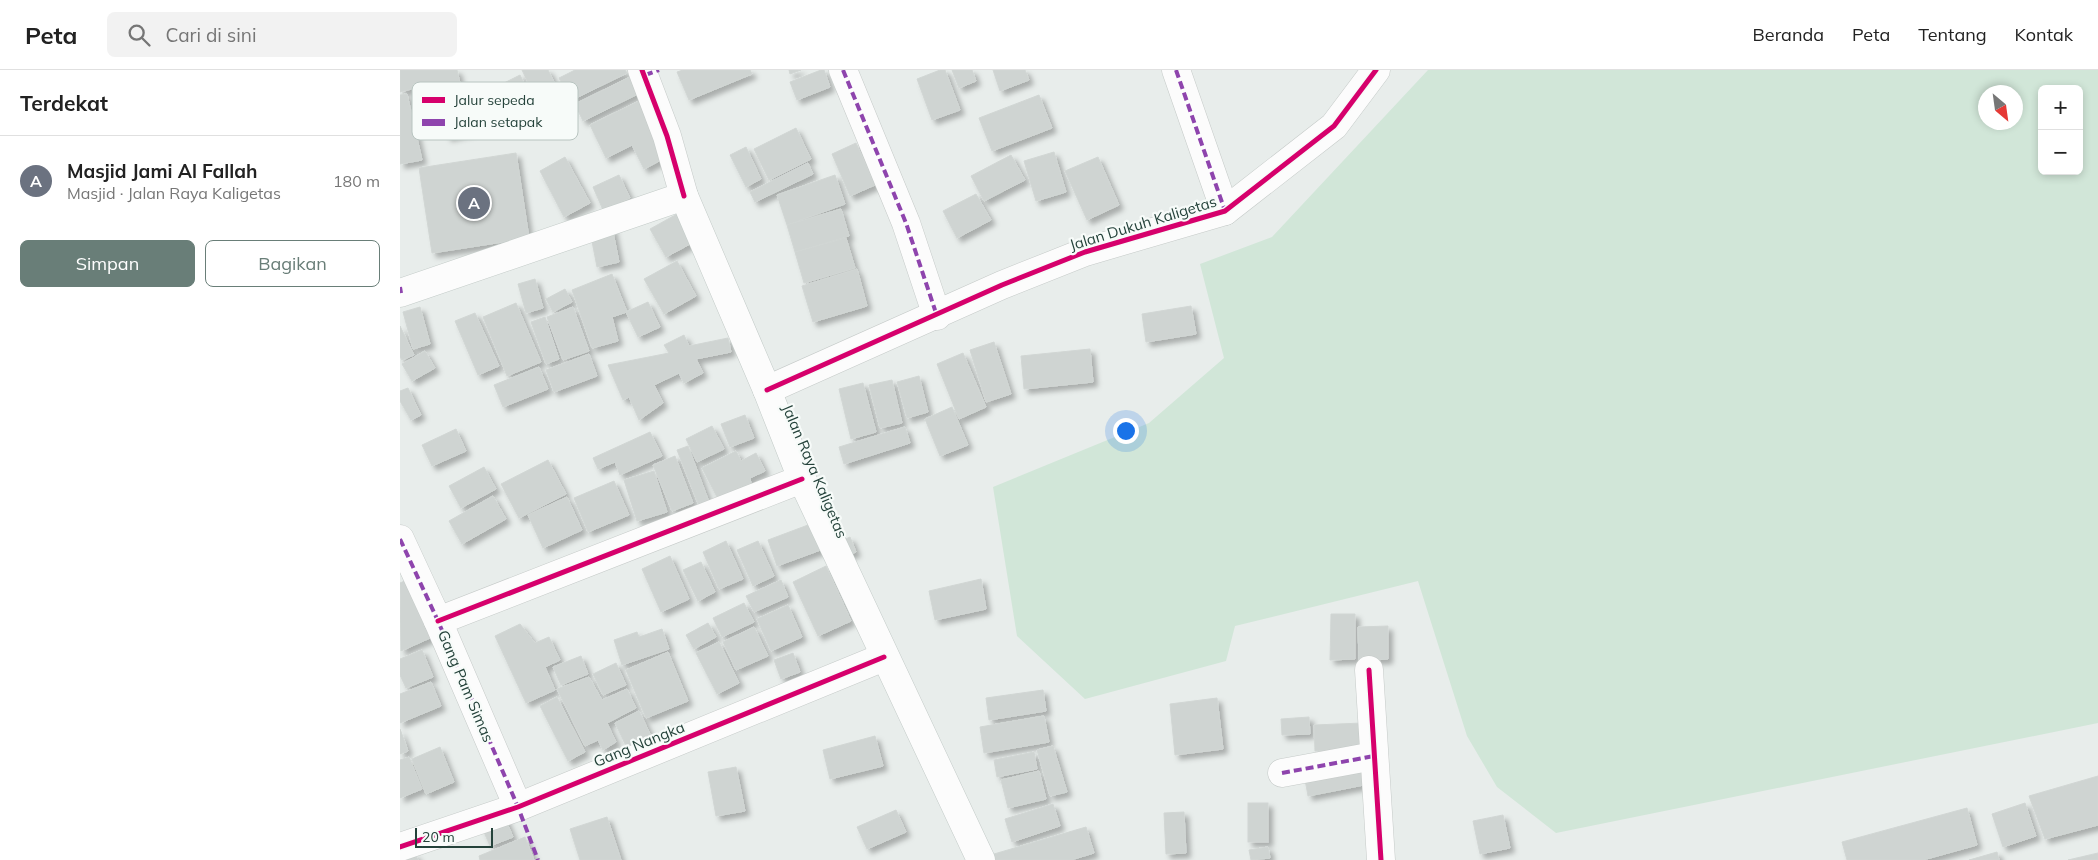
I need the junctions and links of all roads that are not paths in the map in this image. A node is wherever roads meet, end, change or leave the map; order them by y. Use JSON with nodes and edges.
{"nodes":[{"id":1,"x":843,"y":70,"type":"edge"},
{"id":2,"x":1176,"y":70,"type":"edge"},
{"id":3,"x":1376,"y":70,"type":"edge"},
{"id":4,"x":649,"y":72,"type":"edge"},
{"id":5,"x":684,"y":196,"type":"junction"},
{"id":6,"x":1225,"y":211,"type":"junction"},
{"id":7,"x":400,"y":291,"type":"edge"},
{"id":8,"x":937,"y":316,"type":"junction"},
{"id":9,"x":767,"y":390,"type":"junction"},
{"id":10,"x":802,"y":478,"type":"junction"},
{"id":11,"x":402,"y":552,"type":"edge"},
{"id":12,"x":438,"y":621,"type":"junction"},
{"id":13,"x":884,"y":658,"type":"junction"},
{"id":14,"x":1369,"y":670,"type":"dead end"},
{"id":15,"x":1374,"y":756,"type":"junction"},
{"id":16,"x":1282,"y":773,"type":"dead end"},
{"id":17,"x":518,"y":807,"type":"junction"},
{"id":18,"x":400,"y":847,"type":"edge"},
{"id":19,"x":982,"y":860,"type":"edge"},
{"id":20,"x":1381,"y":860,"type":"edge"}],
"edges":[{"from":1,"to":8,"type":"street"},
{"from":2,"to":6,"type":"street"},
{"from":3,"to":6,"type":"street","name":"Jalan Dukuh Kaligetas"},
{"from":4,"to":5,"type":"street"},
{"from":5,"to":7,"type":"street"},
{"from":5,"to":9,"type":"street","name":"Jalan Raya Kaligetas"},
{"from":6,"to":8,"type":"street","name":"Jalan Dukuh Kaligetas"},
{"from":8,"to":9,"type":"street","name":"Jalan Dukuh Kaligetas"},
{"from":9,"to":10,"type":"street","name":"Jalan Raya Kaligetas"},
{"from":10,"to":12,"type":"street"},
{"from":10,"to":13,"type":"street","name":"Jalan Raya Kaligetas"},
{"from":11,"to":12,"type":"street","name":"Gang Pam Simas"},
{"from":12,"to":17,"type":"street","name":"Gang Pam Simas"},
{"from":13,"to":17,"type":"street","name":"Gang Nangka"},
{"from":13,"to":19,"type":"street","name":"Jalan Raya Kaligetas"},
{"from":14,"to":15,"type":"street"},
{"from":15,"to":16,"type":"street"},
{"from":15,"to":20,"type":"street"},
{"from":17,"to":18,"type":"street","name":"Gang Nangka"}]}
